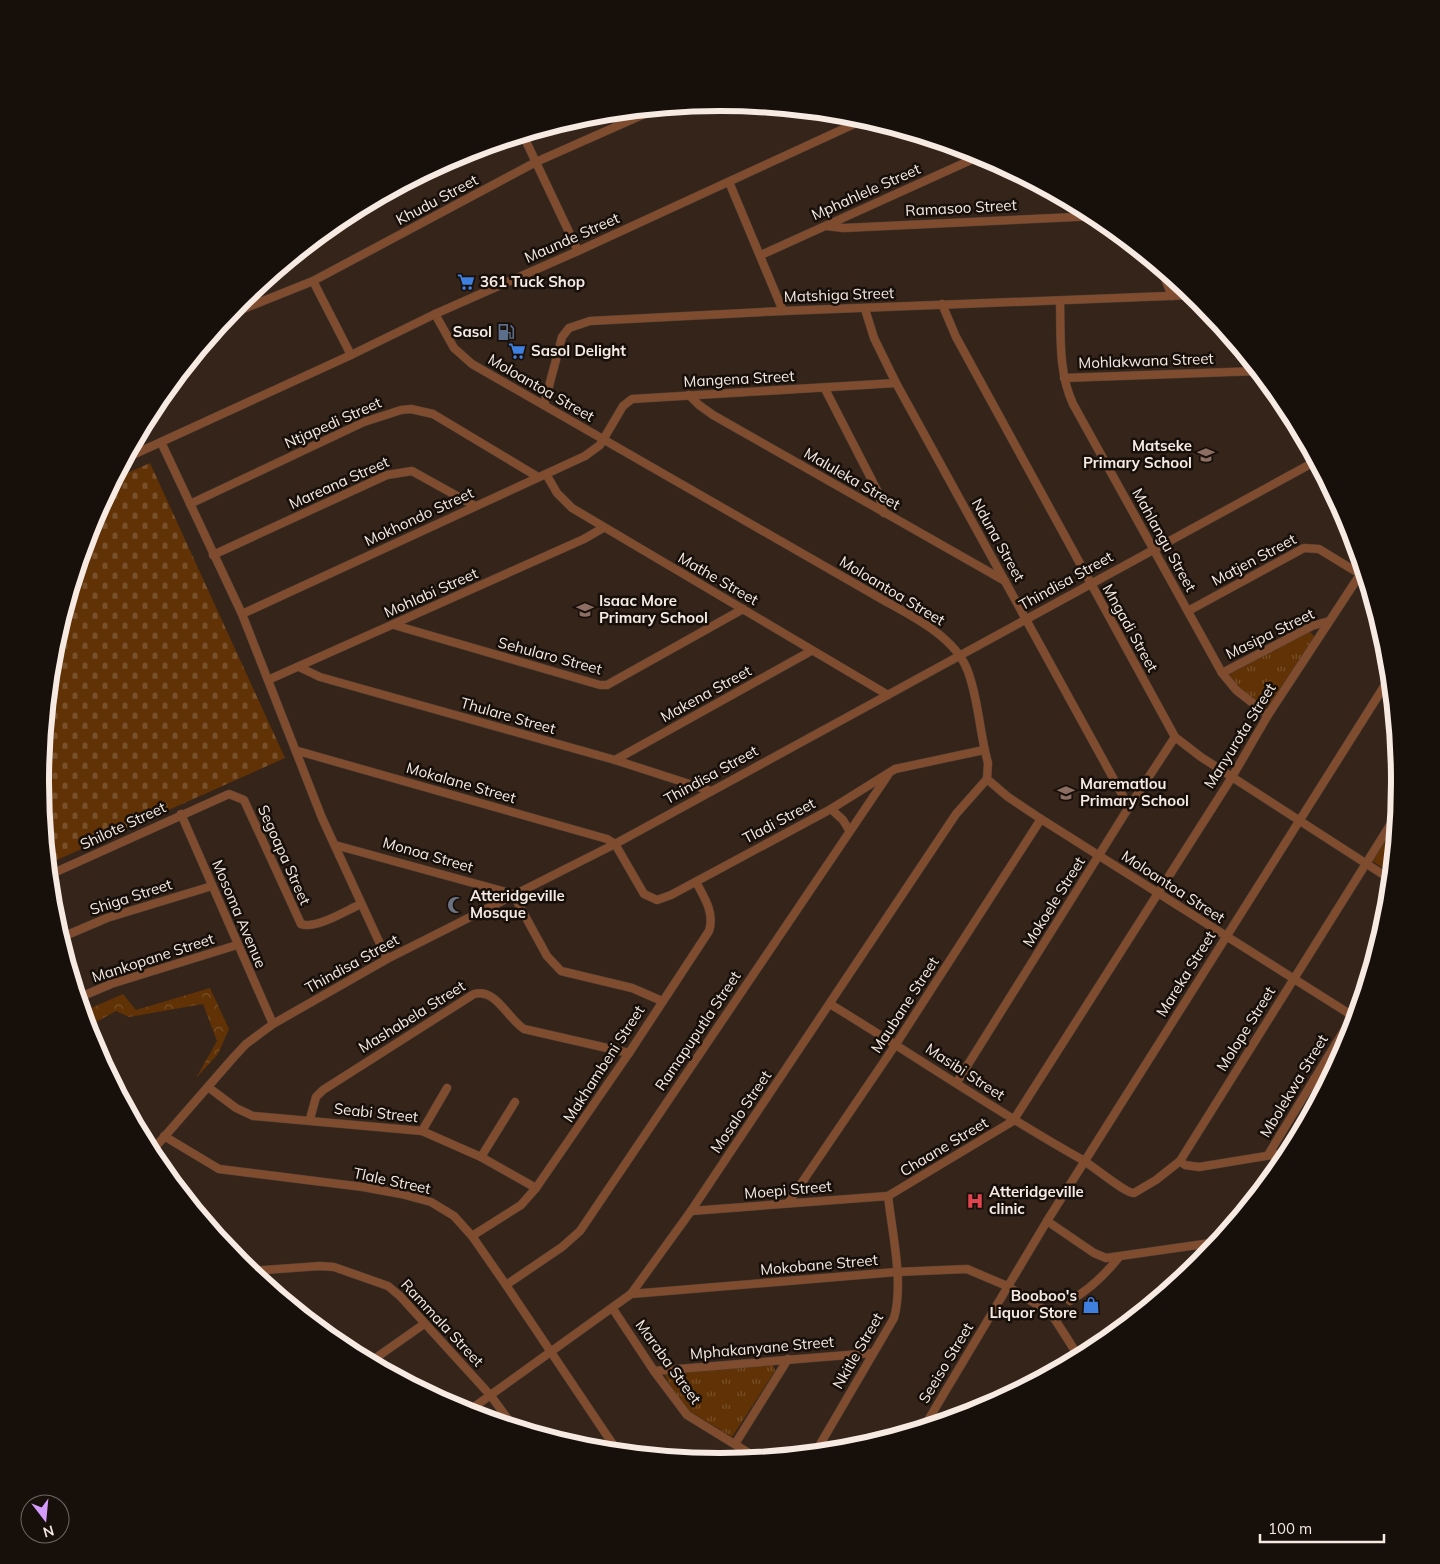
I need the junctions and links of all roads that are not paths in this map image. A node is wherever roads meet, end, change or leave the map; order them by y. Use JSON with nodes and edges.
{"nodes":[{"id":1,"x":642,"y":115,"type":"edge"},
{"id":2,"x":854,"y":125,"type":"edge"},
{"id":3,"x":525,"y":140,"type":"edge"},
{"id":4,"x":971,"y":160,"type":"edge"},
{"id":5,"x":536,"y":162,"type":"junction"},
{"id":6,"x":729,"y":182,"type":"junction"},
{"id":7,"x":1081,"y":217,"type":"edge"},
{"id":8,"x":826,"y":226,"type":"junction"},
{"id":9,"x":578,"y":251,"type":"junction"},
{"id":10,"x":761,"y":255,"type":"junction"},
{"id":11,"x":1165,"y":279,"type":"edge"},
{"id":12,"x":313,"y":281,"type":"junction"},
{"id":13,"x":1183,"y":295,"type":"edge"},
{"id":14,"x":1172,"y":296,"type":"junction"},
{"id":15,"x":1060,"y":301,"type":"junction"},
{"id":16,"x":942,"y":304,"type":"junction"},
{"id":17,"x":243,"y":309,"type":"edge"},
{"id":18,"x":865,"y":309,"type":"junction"},
{"id":19,"x":783,"y":311,"type":"junction"},
{"id":20,"x":435,"y":314,"type":"junction"},
{"id":21,"x":351,"y":355,"type":"junction"},
{"id":22,"x":1252,"y":371,"type":"edge"},
{"id":23,"x":1064,"y":378,"type":"junction"},
{"id":24,"x":896,"y":383,"type":"junction"},
{"id":25,"x":825,"y":389,"type":"junction"},
{"id":26,"x":689,"y":395,"type":"junction"},
{"id":27,"x":544,"y":405,"type":"junction"},
{"id":28,"x":603,"y":439,"type":"junction"},
{"id":29,"x":161,"y":442,"type":"junction"},
{"id":30,"x":135,"y":454,"type":"edge"},
{"id":31,"x":1311,"y":464,"type":"edge"},
{"id":32,"x":542,"y":475,"type":"junction"},
{"id":33,"x":190,"y":504,"type":"junction"},
{"id":34,"x":475,"y":506,"type":"junction"},
{"id":35,"x":884,"y":514,"type":"junction"},
{"id":36,"x":603,"y":528,"type":"junction"},
{"id":37,"x":1153,"y":548,"type":"junction"},
{"id":38,"x":213,"y":555,"type":"junction"},
{"id":39,"x":1357,"y":569,"type":"edge"},
{"id":40,"x":1359,"y":576,"type":"edge"},
{"id":41,"x":1005,"y":581,"type":"junction"},
{"id":42,"x":1090,"y":584,"type":"junction"},
{"id":43,"x":743,"y":609,"type":"junction"},
{"id":44,"x":1188,"y":612,"type":"junction"},
{"id":45,"x":242,"y":614,"type":"junction"},
{"id":46,"x":1027,"y":618,"type":"junction"},
{"id":47,"x":1329,"y":621,"type":"junction"},
{"id":48,"x":394,"y":625,"type":"junction"},
{"id":49,"x":811,"y":651,"type":"junction"},
{"id":50,"x":960,"y":655,"type":"junction"},
{"id":51,"x":299,"y":667,"type":"junction"},
{"id":52,"x":1222,"y":673,"type":"junction"},
{"id":53,"x":268,"y":680,"type":"junction"},
{"id":54,"x":1384,"y":686,"type":"edge"},
{"id":55,"x":888,"y":695,"type":"junction"},
{"id":56,"x":1268,"y":715,"type":"junction"},
{"id":57,"x":1175,"y":737,"type":"junction"},
{"id":58,"x":984,"y":750,"type":"junction"},
{"id":59,"x":298,"y":751,"type":"junction"},
{"id":60,"x":615,"y":760,"type":"junction"},
{"id":61,"x":891,"y":772,"type":"junction"},
{"id":62,"x":1232,"y":777,"type":"junction"},
{"id":63,"x":987,"y":779,"type":"junction"},
{"id":64,"x":711,"y":791,"type":"junction"},
{"id":65,"x":1129,"y":807,"type":"junction"},
{"id":66,"x":830,"y":809,"type":"junction"},
{"id":67,"x":181,"y":814,"type":"junction"},
{"id":68,"x":1041,"y":819,"type":"junction"},
{"id":69,"x":1300,"y":821,"type":"junction"},
{"id":70,"x":1390,"y":825,"type":"edge"},
{"id":71,"x":849,"y":830,"type":"junction"},
{"id":72,"x":335,"y":844,"type":"junction"},
{"id":73,"x":615,"y":844,"type":"junction"},
{"id":74,"x":1100,"y":856,"type":"junction"},
{"id":75,"x":1365,"y":863,"type":"junction"},
{"id":76,"x":54,"y":872,"type":"edge"},
{"id":77,"x":1385,"y":876,"type":"edge"},
{"id":78,"x":696,"y":882,"type":"junction"},
{"id":79,"x":212,"y":886,"type":"junction"},
{"id":80,"x":513,"y":894,"type":"junction"},
{"id":81,"x":1158,"y":894,"type":"junction"},
{"id":82,"x":361,"y":904,"type":"junction"},
{"id":83,"x":67,"y":935,"type":"edge"},
{"id":84,"x":1225,"y":937,"type":"junction"},
{"id":85,"x":236,"y":945,"type":"junction"},
{"id":86,"x":387,"y":959,"type":"junction"},
{"id":87,"x":1292,"y":979,"type":"junction"},
{"id":88,"x":83,"y":996,"type":"edge"},
{"id":89,"x":662,"y":1001,"type":"junction"},
{"id":90,"x":830,"y":1004,"type":"junction"},
{"id":91,"x":1350,"y":1014,"type":"edge"},
{"id":92,"x":273,"y":1024,"type":"junction"},
{"id":93,"x":1340,"y":1038,"type":"edge"},
{"id":94,"x":896,"y":1044,"type":"junction"},
{"id":95,"x":629,"y":1053,"type":"junction"},
{"id":96,"x":1314,"y":1079,"type":"junction"},
{"id":97,"x":956,"y":1082,"type":"junction"},
{"id":98,"x":1320,"y":1083,"type":"edge"},
{"id":99,"x":208,"y":1087,"type":"junction"},
{"id":100,"x":447,"y":1088,"type":"dead end"},
{"id":101,"x":515,"y":1102,"type":"dead end"},
{"id":102,"x":310,"y":1119,"type":"junction"},
{"id":103,"x":1013,"y":1121,"type":"junction"},
{"id":104,"x":422,"y":1131,"type":"junction"},
{"id":105,"x":164,"y":1136,"type":"junction"},
{"id":106,"x":156,"y":1145,"type":"edge"},
{"id":107,"x":1279,"y":1154,"type":"edge"},
{"id":108,"x":1268,"y":1155,"type":"junction"},
{"id":109,"x":481,"y":1157,"type":"junction"},
{"id":110,"x":1180,"y":1160,"type":"junction"},
{"id":111,"x":1086,"y":1162,"type":"junction"},
{"id":112,"x":536,"y":1188,"type":"junction"},
{"id":113,"x":888,"y":1196,"type":"junction"},
{"id":114,"x":788,"y":1204,"type":"junction"},
{"id":115,"x":691,"y":1211,"type":"junction"},
{"id":116,"x":1047,"y":1221,"type":"junction"},
{"id":117,"x":472,"y":1236,"type":"junction"},
{"id":118,"x":1208,"y":1244,"type":"edge"},
{"id":119,"x":1119,"y":1257,"type":"junction"},
{"id":120,"x":260,"y":1271,"type":"edge"},
{"id":121,"x":896,"y":1272,"type":"junction"},
{"id":122,"x":506,"y":1285,"type":"junction"},
{"id":123,"x":1007,"y":1286,"type":"junction"},
{"id":124,"x":631,"y":1294,"type":"junction"},
{"id":125,"x":1070,"y":1301,"type":"dead end"},
{"id":126,"x":614,"y":1309,"type":"junction"},
{"id":127,"x":424,"y":1324,"type":"junction"},
{"id":128,"x":550,"y":1351,"type":"junction"},
{"id":129,"x":1075,"y":1351,"type":"edge"},
{"id":130,"x":872,"y":1353,"type":"junction"},
{"id":131,"x":376,"y":1358,"type":"edge"},
{"id":132,"x":788,"y":1359,"type":"junction"},
{"id":133,"x":654,"y":1370,"type":"junction"},
{"id":134,"x":491,"y":1396,"type":"junction"},
{"id":135,"x":475,"y":1407,"type":"edge"},
{"id":136,"x":508,"y":1419,"type":"edge"},
{"id":137,"x":928,"y":1420,"type":"edge"},
{"id":138,"x":613,"y":1444,"type":"edge"},
{"id":139,"x":735,"y":1444,"type":"junction"},
{"id":140,"x":819,"y":1446,"type":"edge"},
{"id":141,"x":748,"y":1452,"type":"edge"}],
"edges":[{"from":1,"to":5,"type":"street","name":"Khudu Street"},
{"from":2,"to":6,"type":"street","name":"Maunde Street"},
{"from":3,"to":5,"type":"street"},
{"from":4,"to":8,"type":"street","name":"Mphahlele Street"},
{"from":5,"to":9,"type":"street"},
{"from":5,"to":12,"type":"street","name":"Khudu Street"},
{"from":6,"to":9,"type":"street","name":"Maunde Street"},
{"from":6,"to":10,"type":"street"},
{"from":7,"to":8,"type":"street","name":"Ramasoo Street"},
{"from":8,"to":10,"type":"street","name":"Mphahlele Street"},
{"from":9,"to":20,"type":"street","name":"Maunde Street"},
{"from":10,"to":19,"type":"street"},
{"from":11,"to":14,"type":"street"},
{"from":12,"to":17,"type":"street","name":"Khudu Street"},
{"from":12,"to":21,"type":"street"},
{"from":13,"to":14,"type":"street","name":"Matshiga Street"},
{"from":14,"to":15,"type":"street","name":"Matshiga Street"},
{"from":15,"to":16,"type":"street","name":"Matshiga Street"},
{"from":15,"to":23,"type":"street","name":"Mahlangu Street"},
{"from":16,"to":18,"type":"street","name":"Matshiga Street"},
{"from":16,"to":42,"type":"street","name":"Mngadi Street"},
{"from":18,"to":19,"type":"street","name":"Matshiga Street"},
{"from":18,"to":24,"type":"street","name":"Nduna Street"},
{"from":19,"to":27,"type":"street","name":"Matshiga Street"},
{"from":20,"to":21,"type":"street","name":"Maunde Street"},
{"from":20,"to":27,"type":"street","name":"Moloantoa Street"},
{"from":21,"to":29,"type":"street","name":"Maunde Street"},
{"from":22,"to":23,"type":"street","name":"Mohlakwana Street"},
{"from":23,"to":37,"type":"street","name":"Mahlangu Street"},
{"from":24,"to":25,"type":"street","name":"Mangena Street"},
{"from":24,"to":41,"type":"street","name":"Nduna Street"},
{"from":25,"to":26,"type":"street","name":"Mangena Street"},
{"from":25,"to":35,"type":"street"},
{"from":26,"to":28,"type":"street","name":"Mangena Street"},
{"from":26,"to":35,"type":"street","name":"Maluleka Street"},
{"from":27,"to":28,"type":"street","name":"Moloantoa Street"},
{"from":28,"to":32,"type":"street","name":"Mokhondo Street"},
{"from":28,"to":50,"type":"street","name":"Moloantoa Street"},
{"from":29,"to":30,"type":"street","name":"Maunde Street"},
{"from":29,"to":33,"type":"street"},
{"from":31,"to":37,"type":"street","name":"Thindisa Street"},
{"from":32,"to":33,"type":"street","name":"Ntjapedi Street"},
{"from":32,"to":34,"type":"street","name":"Mokhondo Street"},
{"from":32,"to":36,"type":"street","name":"Mathe Street"},
{"from":33,"to":38,"type":"street"},
{"from":34,"to":38,"type":"street","name":"Mareana Street"},
{"from":34,"to":45,"type":"street","name":"Mokhondo Street"},
{"from":35,"to":41,"type":"street","name":"Maluleka Street"},
{"from":36,"to":43,"type":"street","name":"Mathe Street"},
{"from":36,"to":48,"type":"street","name":"Mohlabi Street"},
{"from":37,"to":42,"type":"street","name":"Thindisa Street"},
{"from":37,"to":44,"type":"street","name":"Mahlangu Street"},
{"from":38,"to":45,"type":"street"},
{"from":39,"to":44,"type":"street","name":"Matjen Street"},
{"from":40,"to":47,"type":"street","name":"Manyurota Street"},
{"from":41,"to":46,"type":"street","name":"Nduna Street"},
{"from":42,"to":46,"type":"street","name":"Thindisa Street"},
{"from":42,"to":57,"type":"street","name":"Mngadi Street"},
{"from":43,"to":48,"type":"street","name":"Sehularo Street"},
{"from":43,"to":49,"type":"street","name":"Mathe Street"},
{"from":44,"to":52,"type":"street","name":"Mahlangu Street"},
{"from":45,"to":53,"type":"street"},
{"from":46,"to":50,"type":"street","name":"Thindisa Street"},
{"from":46,"to":65,"type":"street","name":"Nduna Street"},
{"from":47,"to":52,"type":"street","name":"Masipa Street"},
{"from":47,"to":56,"type":"street","name":"Manyurota Street"},
{"from":48,"to":51,"type":"street","name":"Mohlabi Street"},
{"from":49,"to":55,"type":"street","name":"Mathe Street"},
{"from":49,"to":60,"type":"street","name":"Makena Street"},
{"from":50,"to":55,"type":"street","name":"Thindisa Street"},
{"from":50,"to":58,"type":"street","name":"Moloantoa Street"},
{"from":51,"to":53,"type":"street","name":"Mohlabi Street"},
{"from":51,"to":60,"type":"street","name":"Thulare Street"},
{"from":52,"to":56,"type":"street","name":"Mahlangu Street"},
{"from":53,"to":59,"type":"street"},
{"from":54,"to":69,"type":"street","name":"Mareka Street"},
{"from":55,"to":64,"type":"street","name":"Thindisa Street"},
{"from":56,"to":62,"type":"street","name":"Manyurota Street"},
{"from":57,"to":62,"type":"street","name":"Mngadi Street"},
{"from":57,"to":65,"type":"street","name":"Mokoele Street"},
{"from":58,"to":61,"type":"street","name":"Tladi Street"},
{"from":58,"to":63,"type":"street","name":"Moloantoa Street"},
{"from":59,"to":72,"type":"street"},
{"from":59,"to":73,"type":"street","name":"Mokalane Street"},
{"from":60,"to":64,"type":"street","name":"Thulare Street"},
{"from":61,"to":66,"type":"street","name":"Tladi Street"},
{"from":61,"to":71,"type":"street","name":"Ramapuputla Street"},
{"from":62,"to":69,"type":"street","name":"Mngadi Street"},
{"from":62,"to":81,"type":"street","name":"Manyurota Street"},
{"from":63,"to":68,"type":"street","name":"Moloantoa Street"},
{"from":63,"to":90,"type":"street","name":"Mosalo Street"},
{"from":64,"to":73,"type":"street","name":"Thindisa Street"},
{"from":65,"to":74,"type":"street","name":"Mokoele Street"},
{"from":66,"to":71,"type":"street"},
{"from":66,"to":78,"type":"street","name":"Tladi Street"},
{"from":67,"to":76,"type":"street","name":"Shilote Street"},
{"from":67,"to":79,"type":"street","name":"Mosoma Avenue"},
{"from":67,"to":82,"type":"street","name":"Segoapa Street"},
{"from":68,"to":74,"type":"street","name":"Moloantoa Street"},
{"from":68,"to":94,"type":"street","name":"Maubane Street"},
{"from":69,"to":75,"type":"street","name":"Mngadi Street"},
{"from":69,"to":84,"type":"street","name":"Mareka Street"},
{"from":70,"to":75,"type":"street","name":"Molope Street"},
{"from":71,"to":122,"type":"street","name":"Ramapuputla Street"},
{"from":72,"to":80,"type":"street","name":"Monoa Street"},
{"from":72,"to":82,"type":"street"},
{"from":73,"to":78,"type":"street","name":"Tladi Street"},
{"from":73,"to":80,"type":"street","name":"Thindisa Street"},
{"from":74,"to":81,"type":"street","name":"Moloantoa Street"},
{"from":74,"to":97,"type":"street","name":"Mokoele Street"},
{"from":75,"to":77,"type":"street","name":"Mngadi Street"},
{"from":75,"to":87,"type":"street","name":"Molope Street"},
{"from":78,"to":89,"type":"street","name":"Makhambeni Street"},
{"from":79,"to":83,"type":"street","name":"Shiga Street"},
{"from":79,"to":85,"type":"street","name":"Mosoma Avenue"},
{"from":80,"to":86,"type":"street","name":"Thindisa Street"},
{"from":80,"to":89,"type":"street"},
{"from":81,"to":84,"type":"street","name":"Moloantoa Street"},
{"from":81,"to":103,"type":"street","name":"Manyurota Street"},
{"from":82,"to":86,"type":"street"},
{"from":84,"to":87,"type":"street","name":"Moloantoa Street"},
{"from":84,"to":111,"type":"street","name":"Mareka Street"},
{"from":85,"to":88,"type":"street","name":"Mankopane Street"},
{"from":85,"to":92,"type":"street","name":"Mosoma Avenue"},
{"from":86,"to":92,"type":"street","name":"Thindisa Street"},
{"from":87,"to":91,"type":"street","name":"Moloantoa Street"},
{"from":87,"to":110,"type":"street","name":"Molope Street"},
{"from":89,"to":95,"type":"street","name":"Makhambeni Street"},
{"from":90,"to":94,"type":"street","name":"Masibi Street"},
{"from":90,"to":115,"type":"street","name":"Mosalo Street"},
{"from":92,"to":99,"type":"street","name":"Thindisa Street"},
{"from":93,"to":96,"type":"street","name":"Mbolekwa Street"},
{"from":94,"to":97,"type":"street","name":"Masibi Street"},
{"from":94,"to":114,"type":"street","name":"Maubane Street"},
{"from":95,"to":102,"type":"street","name":"Mashabela Street"},
{"from":95,"to":112,"type":"street","name":"Makhambeni Street"},
{"from":96,"to":98,"type":"street"},
{"from":96,"to":108,"type":"street","name":"Mbolekwa Street"},
{"from":97,"to":103,"type":"street","name":"Masibi Street"},
{"from":99,"to":102,"type":"street","name":"Seabi Street"},
{"from":99,"to":105,"type":"street","name":"Thindisa Street"},
{"from":100,"to":104,"type":"street"},
{"from":101,"to":109,"type":"street"},
{"from":102,"to":104,"type":"street","name":"Seabi Street"},
{"from":103,"to":111,"type":"street","name":"Masibi Street"},
{"from":103,"to":113,"type":"street","name":"Chaane Street"},
{"from":104,"to":109,"type":"street","name":"Seabi Street"},
{"from":105,"to":106,"type":"street","name":"Thindisa Street"},
{"from":105,"to":117,"type":"street","name":"Tlale Street"},
{"from":107,"to":108,"type":"street"},
{"from":108,"to":110,"type":"street"},
{"from":109,"to":112,"type":"street","name":"Seabi Street"},
{"from":110,"to":111,"type":"street","name":"Molope Street"},
{"from":111,"to":116,"type":"street","name":"Mareka Street"},
{"from":112,"to":117,"type":"street","name":"Makhambeni Street"},
{"from":113,"to":114,"type":"street","name":"Moepi Street"},
{"from":113,"to":121,"type":"street","name":"Nkitle Street"},
{"from":114,"to":115,"type":"street","name":"Moepi Street"},
{"from":115,"to":124,"type":"street","name":"Mosalo Street"},
{"from":116,"to":119,"type":"street"},
{"from":116,"to":123,"type":"street","name":"Mareka Street"},
{"from":117,"to":122,"type":"street","name":"Tlale Street"},
{"from":118,"to":119,"type":"street"},
{"from":119,"to":125,"type":"street"},
{"from":120,"to":127,"type":"street","name":"Rammala Street"},
{"from":121,"to":123,"type":"street","name":"Mokobane Street"},
{"from":121,"to":124,"type":"street","name":"Mokobane Street"},
{"from":121,"to":130,"type":"street","name":"Nkitle Street"},
{"from":122,"to":128,"type":"street","name":"Tlale Street"},
{"from":123,"to":129,"type":"street","name":"Mokobane Street"},
{"from":123,"to":137,"type":"street","name":"Seeiso Street"},
{"from":124,"to":126,"type":"street","name":"Mosalo Street"},
{"from":126,"to":128,"type":"street","name":"Mosalo Street"},
{"from":126,"to":133,"type":"street","name":"Maraba Street"},
{"from":127,"to":131,"type":"street"},
{"from":127,"to":134,"type":"street","name":"Rammala Street"},
{"from":128,"to":134,"type":"street","name":"Mosalo Street"},
{"from":128,"to":138,"type":"street","name":"Tlale Street"},
{"from":130,"to":132,"type":"street","name":"Mphakanyane Street"},
{"from":130,"to":140,"type":"street","name":"Nkitle Street"},
{"from":132,"to":133,"type":"street","name":"Mphakanyane Street"},
{"from":132,"to":139,"type":"street"},
{"from":133,"to":139,"type":"street","name":"Maraba Street"},
{"from":134,"to":135,"type":"street","name":"Mosalo Street"},
{"from":134,"to":136,"type":"street","name":"Rammala Street"},
{"from":139,"to":141,"type":"street","name":"Maraba Street"}]}
